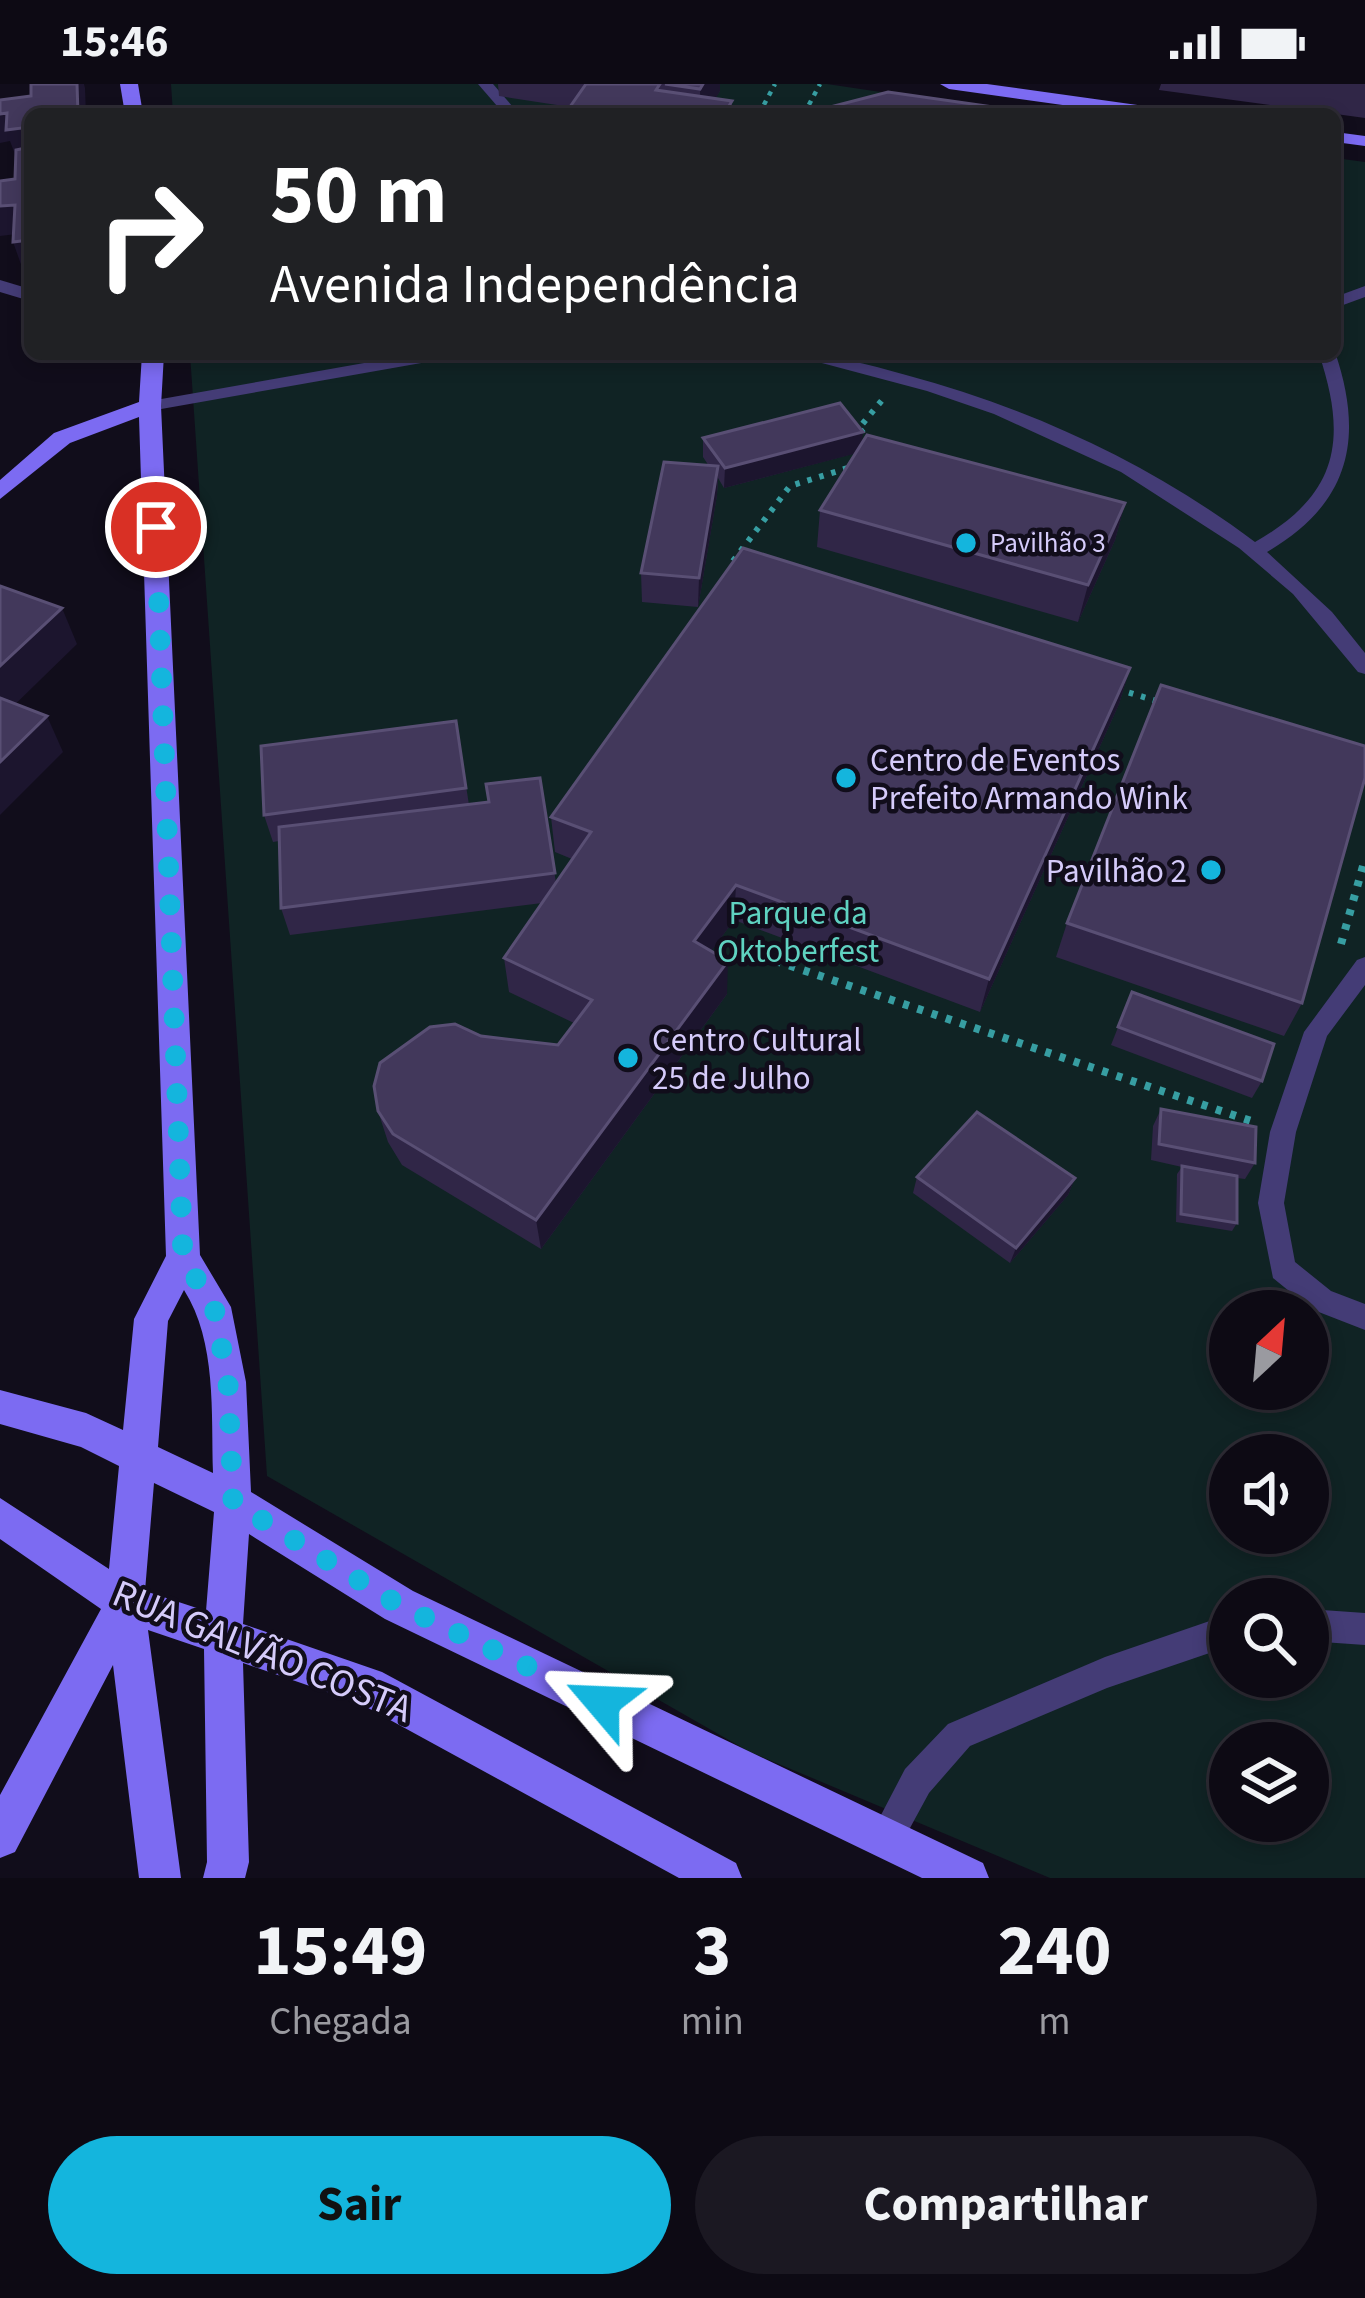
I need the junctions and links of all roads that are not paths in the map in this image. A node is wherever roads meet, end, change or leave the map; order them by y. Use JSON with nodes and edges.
{"nodes":[{"id":1,"x":485,"y":84,"type":"edge"},
{"id":2,"x":950,"y":84,"type":"edge"},
{"id":3,"x":507,"y":108,"type":"edge"},
{"id":4,"x":1123,"y":108,"type":"edge"},
{"id":5,"x":153,"y":360,"type":"edge"},
{"id":6,"x":410,"y":360,"type":"edge"},
{"id":7,"x":825,"y":360,"type":"edge"},
{"id":8,"x":1331,"y":360,"type":"edge"},
{"id":9,"x":150,"y":406,"type":"junction"},
{"id":10,"x":0,"y":492,"type":"edge"},
{"id":11,"x":1254,"y":550,"type":"junction"},
{"id":12,"x":1365,"y":667,"type":"edge"},
{"id":13,"x":1365,"y":967,"type":"edge"},
{"id":14,"x":183,"y":1258,"type":"junction"},
{"id":15,"x":1365,"y":1317,"type":"edge"},
{"id":16,"x":0,"y":1407,"type":"edge"},
{"id":17,"x":137,"y":1456,"type":"junction"},
{"id":18,"x":233,"y":1502,"type":"junction"},
{"id":19,"x":0,"y":1517,"type":"edge"},
{"id":20,"x":125,"y":1603,"type":"junction"},
{"id":21,"x":1329,"y":1627,"type":"edge"},
{"id":22,"x":1365,"y":1630,"type":"edge"},
{"id":23,"x":223,"y":1637,"type":"junction"},
{"id":24,"x":1209,"y":1637,"type":"edge"},
{"id":25,"x":0,"y":1838,"type":"edge"},
{"id":26,"x":886,"y":1838,"type":"junction"},
{"id":27,"x":160,"y":1878,"type":"edge"},
{"id":28,"x":224,"y":1878,"type":"edge"},
{"id":29,"x":721,"y":1878,"type":"edge"},
{"id":30,"x":968,"y":1878,"type":"edge"}],
"edges":[{"from":1,"to":3,"type":"lane"},
{"from":2,"to":4,"type":"main road"},
{"from":5,"to":9,"type":"main road"},
{"from":6,"to":9,"type":"lane"},
{"from":7,"to":11,"type":"lane"},
{"from":8,"to":11,"type":"lane"},
{"from":9,"to":10,"type":"main road"},
{"from":9,"to":14,"type":"main road"},
{"from":11,"to":12,"type":"lane"},
{"from":13,"to":15,"type":"lane"},
{"from":14,"to":17,"type":"main road"},
{"from":14,"to":18,"type":"main road"},
{"from":16,"to":17,"type":"main road"},
{"from":17,"to":18,"type":"main road"},
{"from":17,"to":20,"type":"main road"},
{"from":18,"to":23,"type":"main road"},
{"from":18,"to":26,"type":"main road"},
{"from":19,"to":20,"type":"main road","name":"RUA GALVÃO COSTA"},
{"from":20,"to":23,"type":"main road","name":"RUA GALVÃO COSTA"},
{"from":20,"to":25,"type":"main road"},
{"from":20,"to":27,"type":"main road"},
{"from":21,"to":22,"type":"lane"},
{"from":23,"to":28,"type":"main road"},
{"from":23,"to":29,"type":"main road","name":"RUA GALVÃO COSTA"},
{"from":24,"to":26,"type":"lane"},
{"from":26,"to":30,"type":"main road"}]}
